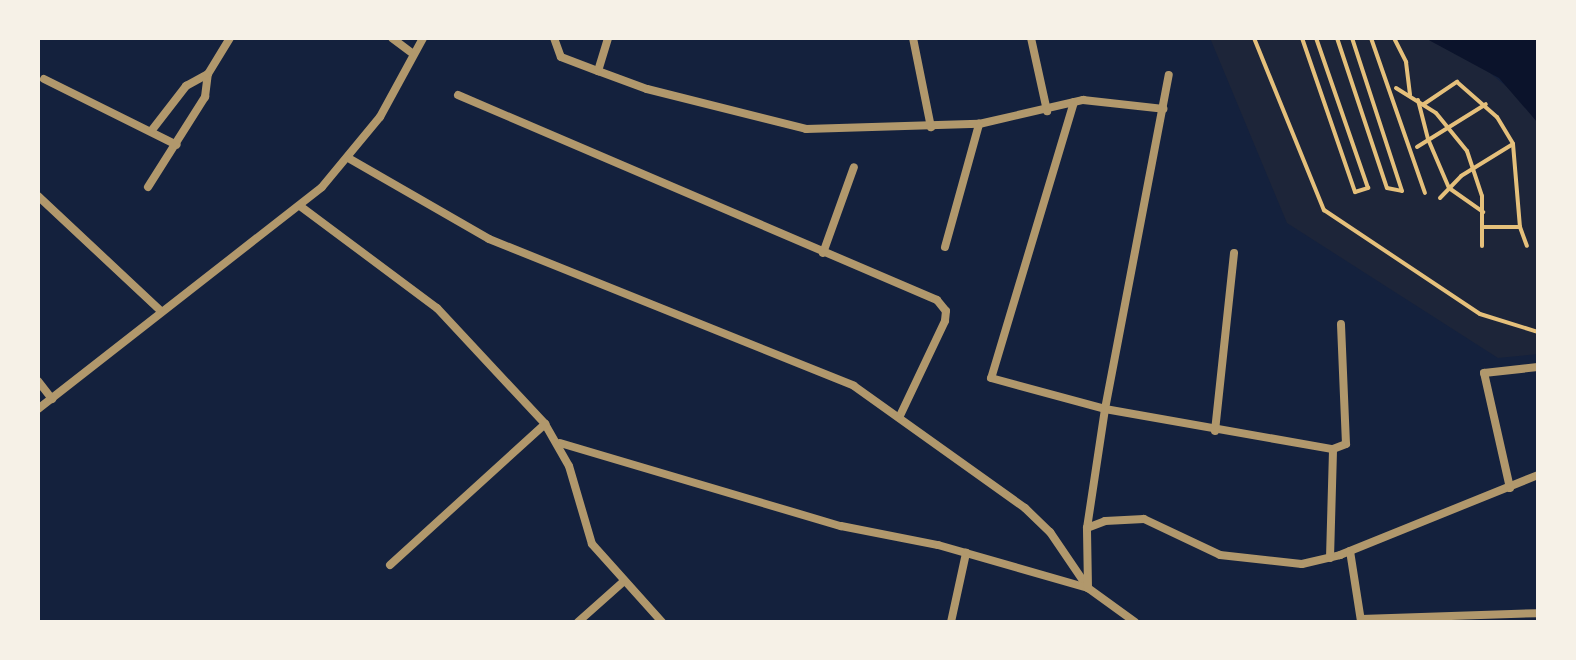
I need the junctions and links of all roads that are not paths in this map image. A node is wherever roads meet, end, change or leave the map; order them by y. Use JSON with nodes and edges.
{"nodes":[{"id":1,"x":230,"y":38,"type":"edge"},
{"id":2,"x":392,"y":38,"type":"edge"},
{"id":3,"x":423,"y":38,"type":"edge"},
{"id":4,"x":608,"y":38,"type":"edge"},
{"id":5,"x":913,"y":38,"type":"edge"},
{"id":6,"x":1031,"y":38,"type":"edge"},
{"id":7,"x":554,"y":42,"type":"edge"},
{"id":8,"x":413,"y":54,"type":"junction"},
{"id":9,"x":598,"y":71,"type":"junction"},
{"id":10,"x":208,"y":74,"type":"junction"},
{"id":11,"x":1169,"y":75,"type":"dead end"},
{"id":12,"x":44,"y":79,"type":"dead end"},
{"id":13,"x":458,"y":95,"type":"dead end"},
{"id":14,"x":1074,"y":102,"type":"junction"},
{"id":15,"x":1164,"y":109,"type":"junction"},
{"id":16,"x":1047,"y":111,"type":"junction"},
{"id":17,"x":979,"y":124,"type":"junction"},
{"id":18,"x":931,"y":127,"type":"junction"},
{"id":19,"x":152,"y":130,"type":"junction"},
{"id":20,"x":177,"y":145,"type":"junction"},
{"id":21,"x":350,"y":159,"type":"junction"},
{"id":22,"x":854,"y":167,"type":"dead end"},
{"id":23,"x":148,"y":187,"type":"dead end"},
{"id":24,"x":38,"y":196,"type":"edge"},
{"id":25,"x":300,"y":206,"type":"junction"},
{"id":26,"x":945,"y":247,"type":"dead end"},
{"id":27,"x":823,"y":253,"type":"junction"},
{"id":28,"x":1234,"y":253,"type":"dead end"},
{"id":29,"x":160,"y":310,"type":"junction"},
{"id":30,"x":1341,"y":324,"type":"dead end"},
{"id":31,"x":1538,"y":367,"type":"edge"},
{"id":32,"x":38,"y":381,"type":"edge"},
{"id":33,"x":52,"y":399,"type":"junction"},
{"id":34,"x":38,"y":409,"type":"edge"},
{"id":35,"x":1105,"y":409,"type":"junction"},
{"id":36,"x":899,"y":418,"type":"junction"},
{"id":37,"x":545,"y":424,"type":"junction"},
{"id":38,"x":1215,"y":431,"type":"junction"},
{"id":39,"x":560,"y":443,"type":"junction"},
{"id":40,"x":1333,"y":449,"type":"junction"},
{"id":41,"x":1538,"y":475,"type":"edge"},
{"id":42,"x":1510,"y":488,"type":"junction"},
{"id":43,"x":1087,"y":528,"type":"junction"},
{"id":44,"x":1350,"y":551,"type":"junction"},
{"id":45,"x":966,"y":553,"type":"junction"},
{"id":46,"x":1330,"y":558,"type":"junction"},
{"id":47,"x":390,"y":565,"type":"dead end"},
{"id":48,"x":622,"y":583,"type":"junction"},
{"id":49,"x":1088,"y":588,"type":"junction"},
{"id":50,"x":1538,"y":613,"type":"edge"},
{"id":51,"x":1361,"y":620,"type":"edge"},
{"id":52,"x":578,"y":622,"type":"edge"},
{"id":53,"x":662,"y":622,"type":"edge"},
{"id":54,"x":951,"y":622,"type":"edge"},
{"id":55,"x":1135,"y":622,"type":"edge"}],
"edges":[{"from":1,"to":10,"type":"street"},
{"from":2,"to":8,"type":"street"},
{"from":3,"to":8,"type":"street"},
{"from":4,"to":9,"type":"street"},
{"from":5,"to":18,"type":"street"},
{"from":6,"to":16,"type":"street"},
{"from":7,"to":9,"type":"street"},
{"from":8,"to":21,"type":"street"},
{"from":9,"to":18,"type":"street"},
{"from":10,"to":19,"type":"street"},
{"from":10,"to":20,"type":"street"},
{"from":11,"to":15,"type":"street"},
{"from":12,"to":19,"type":"street"},
{"from":13,"to":27,"type":"street"},
{"from":14,"to":15,"type":"street"},
{"from":14,"to":16,"type":"street"},
{"from":14,"to":35,"type":"street"},
{"from":15,"to":35,"type":"street"},
{"from":16,"to":17,"type":"street"},
{"from":17,"to":18,"type":"street"},
{"from":17,"to":26,"type":"street"},
{"from":19,"to":20,"type":"street"},
{"from":20,"to":23,"type":"street"},
{"from":21,"to":25,"type":"street"},
{"from":21,"to":36,"type":"street"},
{"from":22,"to":27,"type":"street"},
{"from":24,"to":29,"type":"street"},
{"from":25,"to":29,"type":"street"},
{"from":25,"to":37,"type":"street"},
{"from":27,"to":36,"type":"street"},
{"from":28,"to":38,"type":"street"},
{"from":29,"to":33,"type":"street"},
{"from":30,"to":40,"type":"street"},
{"from":31,"to":42,"type":"street"},
{"from":32,"to":33,"type":"street"},
{"from":33,"to":34,"type":"street"},
{"from":35,"to":38,"type":"street"},
{"from":35,"to":43,"type":"street"},
{"from":36,"to":49,"type":"street"},
{"from":37,"to":39,"type":"street"},
{"from":37,"to":47,"type":"street"},
{"from":38,"to":40,"type":"street"},
{"from":39,"to":45,"type":"street"},
{"from":39,"to":48,"type":"street"},
{"from":40,"to":46,"type":"street"},
{"from":41,"to":42,"type":"street"},
{"from":42,"to":44,"type":"street"},
{"from":43,"to":46,"type":"street"},
{"from":43,"to":49,"type":"street"},
{"from":44,"to":46,"type":"street"},
{"from":44,"to":51,"type":"street"},
{"from":45,"to":49,"type":"street"},
{"from":45,"to":54,"type":"street"},
{"from":48,"to":52,"type":"street"},
{"from":48,"to":53,"type":"street"},
{"from":49,"to":55,"type":"street"},
{"from":50,"to":51,"type":"street"}]}
